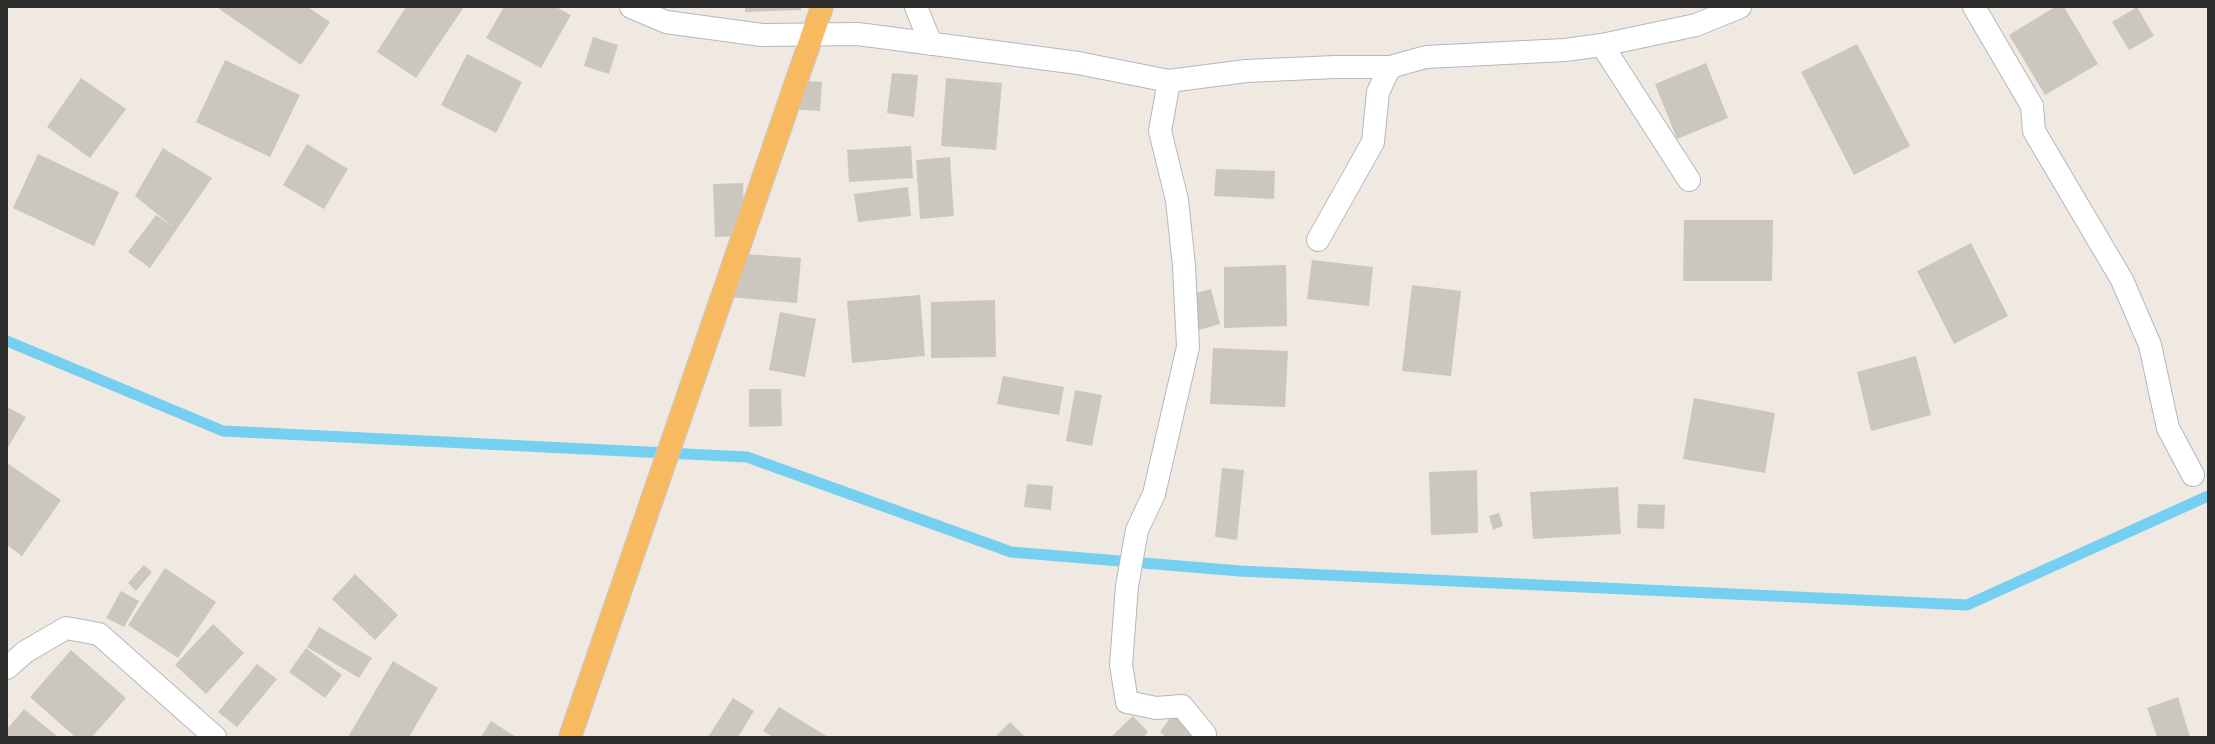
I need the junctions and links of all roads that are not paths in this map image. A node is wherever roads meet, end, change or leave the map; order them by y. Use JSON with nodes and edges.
{"nodes":[{"id":1,"x":631,"y":7,"type":"edge"},
{"id":2,"x":822,"y":7,"type":"edge"},
{"id":3,"x":916,"y":7,"type":"edge"},
{"id":4,"x":1740,"y":7,"type":"edge"},
{"id":5,"x":1974,"y":7,"type":"edge"},
{"id":6,"x":931,"y":44,"type":"junction"},
{"id":7,"x":1602,"y":45,"type":"junction"},
{"id":8,"x":1390,"y":67,"type":"junction"},
{"id":9,"x":1169,"y":81,"type":"junction"},
{"id":10,"x":1689,"y":180,"type":"dead end"},
{"id":11,"x":1318,"y":240,"type":"dead end"},
{"id":12,"x":2193,"y":475,"type":"dead end"},
{"id":13,"x":7,"y":668,"type":"edge"},
{"id":14,"x":215,"y":737,"type":"edge"},
{"id":15,"x":570,"y":737,"type":"edge"},
{"id":16,"x":1202,"y":737,"type":"edge"}],
"edges":[{"from":1,"to":6,"type":"street"},
{"from":2,"to":15,"type":"highway"},
{"from":3,"to":6,"type":"street"},
{"from":4,"to":7,"type":"street"},
{"from":5,"to":12,"type":"street"},
{"from":6,"to":9,"type":"street"},
{"from":7,"to":8,"type":"street"},
{"from":7,"to":10,"type":"street"},
{"from":8,"to":9,"type":"street"},
{"from":8,"to":11,"type":"street"},
{"from":9,"to":16,"type":"street"},
{"from":13,"to":14,"type":"street"}]}
